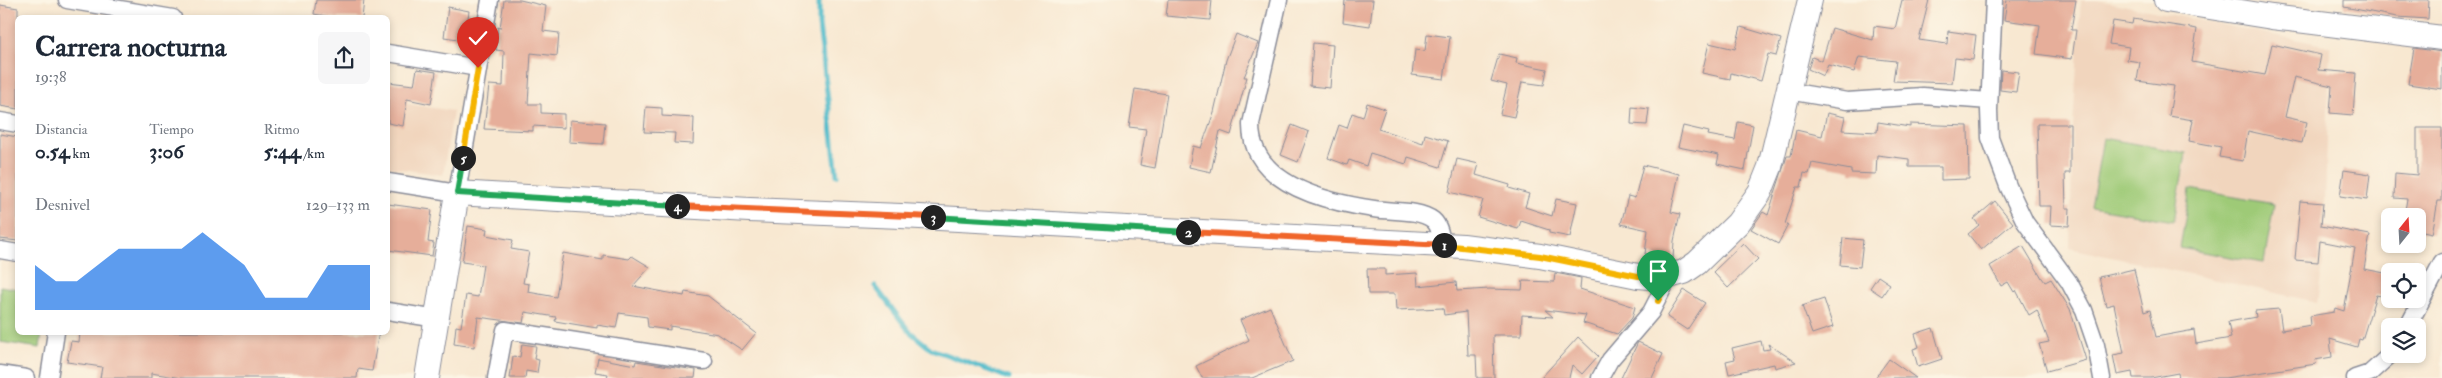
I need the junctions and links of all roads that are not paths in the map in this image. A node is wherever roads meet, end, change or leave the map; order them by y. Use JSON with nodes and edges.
{"nodes":[{"id":1,"x":66,"y":0,"type":"edge"},
{"id":2,"x":490,"y":0,"type":"edge"},
{"id":3,"x":1279,"y":0,"type":"edge"},
{"id":4,"x":1810,"y":0,"type":"edge"},
{"id":5,"x":1994,"y":0,"type":"edge"},
{"id":6,"x":2166,"y":0,"type":"edge"},
{"id":7,"x":111,"y":8,"type":"edge"},
{"id":8,"x":154,"y":15,"type":"edge"},
{"id":9,"x":2442,"y":38,"type":"edge"},
{"id":10,"x":390,"y":53,"type":"edge"},
{"id":11,"x":478,"y":68,"type":"junction"},
{"id":12,"x":1788,"y":91,"type":"junction"},
{"id":13,"x":1989,"y":101,"type":"junction"},
{"id":14,"x":0,"y":122,"type":"edge"},
{"id":15,"x":15,"y":124,"type":"edge"},
{"id":16,"x":390,"y":182,"type":"edge"},
{"id":17,"x":457,"y":193,"type":"junction"},
{"id":18,"x":1442,"y":245,"type":"junction"},
{"id":19,"x":0,"y":250,"type":"edge"},
{"id":20,"x":15,"y":252,"type":"edge"},
{"id":21,"x":2442,"y":262,"type":"edge"},
{"id":22,"x":1669,"y":277,"type":"junction"},
{"id":23,"x":390,"y":311,"type":"edge"},
{"id":24,"x":2412,"y":318,"type":"edge"},
{"id":25,"x":437,"y":319,"type":"junction"},
{"id":26,"x":56,"y":335,"type":"edge"},
{"id":27,"x":704,"y":361,"type":"dead end"},
{"id":28,"x":2385,"y":365,"type":"edge"},
{"id":29,"x":0,"y":374,"type":"edge"},
{"id":30,"x":26,"y":378,"type":"edge"},
{"id":31,"x":49,"y":378,"type":"edge"},
{"id":32,"x":427,"y":378,"type":"edge"},
{"id":33,"x":496,"y":378,"type":"edge"},
{"id":34,"x":1600,"y":378,"type":"edge"},
{"id":35,"x":2102,"y":378,"type":"edge"},
{"id":36,"x":2355,"y":378,"type":"edge"}],
"edges":[{"from":1,"to":7,"type":"street"},
{"from":2,"to":11,"type":"street"},
{"from":3,"to":18,"type":"street"},
{"from":4,"to":12,"type":"street"},
{"from":5,"to":13,"type":"street"},
{"from":6,"to":9,"type":"street"},
{"from":7,"to":8,"type":"street"},
{"from":10,"to":11,"type":"street"},
{"from":11,"to":17,"type":"street"},
{"from":12,"to":13,"type":"street"},
{"from":12,"to":22,"type":"street"},
{"from":13,"to":35,"type":"street"},
{"from":14,"to":15,"type":"street"},
{"from":16,"to":17,"type":"street"},
{"from":17,"to":18,"type":"street"},
{"from":17,"to":25,"type":"street"},
{"from":18,"to":22,"type":"street"},
{"from":19,"to":20,"type":"street"},
{"from":21,"to":24,"type":"street"},
{"from":22,"to":34,"type":"street"},
{"from":23,"to":25,"type":"street"},
{"from":25,"to":32,"type":"street"},
{"from":26,"to":31,"type":"street"},
{"from":27,"to":33,"type":"street"},
{"from":28,"to":36,"type":"street"},
{"from":29,"to":30,"type":"street"}]}
